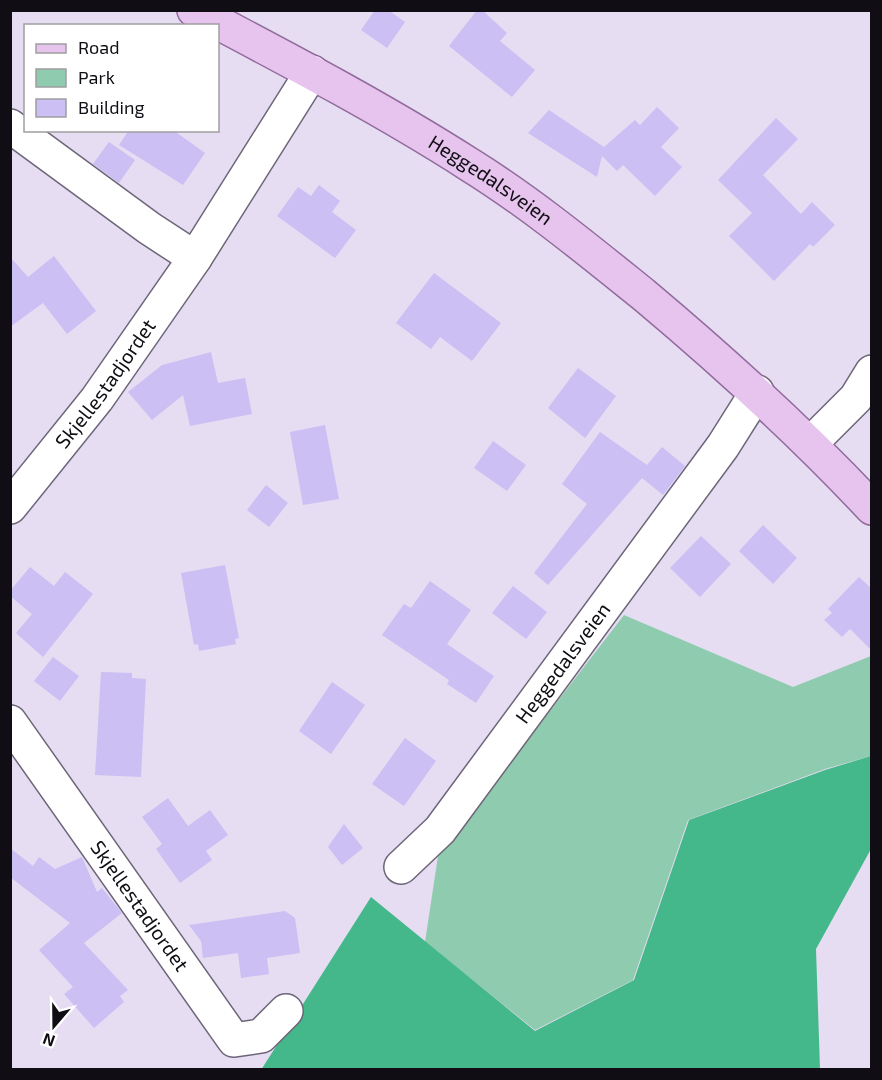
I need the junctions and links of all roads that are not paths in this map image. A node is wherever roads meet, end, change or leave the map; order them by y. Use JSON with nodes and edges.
{"nodes":[{"id":1,"x":194,"y":10,"type":"edge"},
{"id":2,"x":312,"y":72,"type":"junction"},
{"id":3,"x":10,"y":126,"type":"edge"},
{"id":4,"x":195,"y":258,"type":"junction"},
{"id":5,"x":872,"y":372,"type":"edge"},
{"id":6,"x":757,"y":392,"type":"junction"},
{"id":7,"x":812,"y":443,"type":"junction"},
{"id":8,"x":10,"y":507,"type":"edge"},
{"id":9,"x":872,"y":508,"type":"edge"},
{"id":10,"x":10,"y":722,"type":"edge"},
{"id":11,"x":401,"y":867,"type":"dead end"},
{"id":12,"x":286,"y":1011,"type":"dead end"}],
"edges":[{"from":1,"to":2,"type":"main road","name":"Heggedalsveien"},
{"from":2,"to":4,"type":"street","name":"Skjellestadjordet"},
{"from":2,"to":6,"type":"main road","name":"Heggedalsveien"},
{"from":3,"to":4,"type":"street"},
{"from":4,"to":8,"type":"street","name":"Skjellestadjordet"},
{"from":5,"to":7,"type":"street"},
{"from":6,"to":7,"type":"main road","name":"Heggedalsveien"},
{"from":6,"to":11,"type":"street","name":"Heggedalsveien"},
{"from":7,"to":9,"type":"main road","name":"Heggedalsveien"},
{"from":10,"to":12,"type":"street","name":"Skjellestadjordet"}]}
